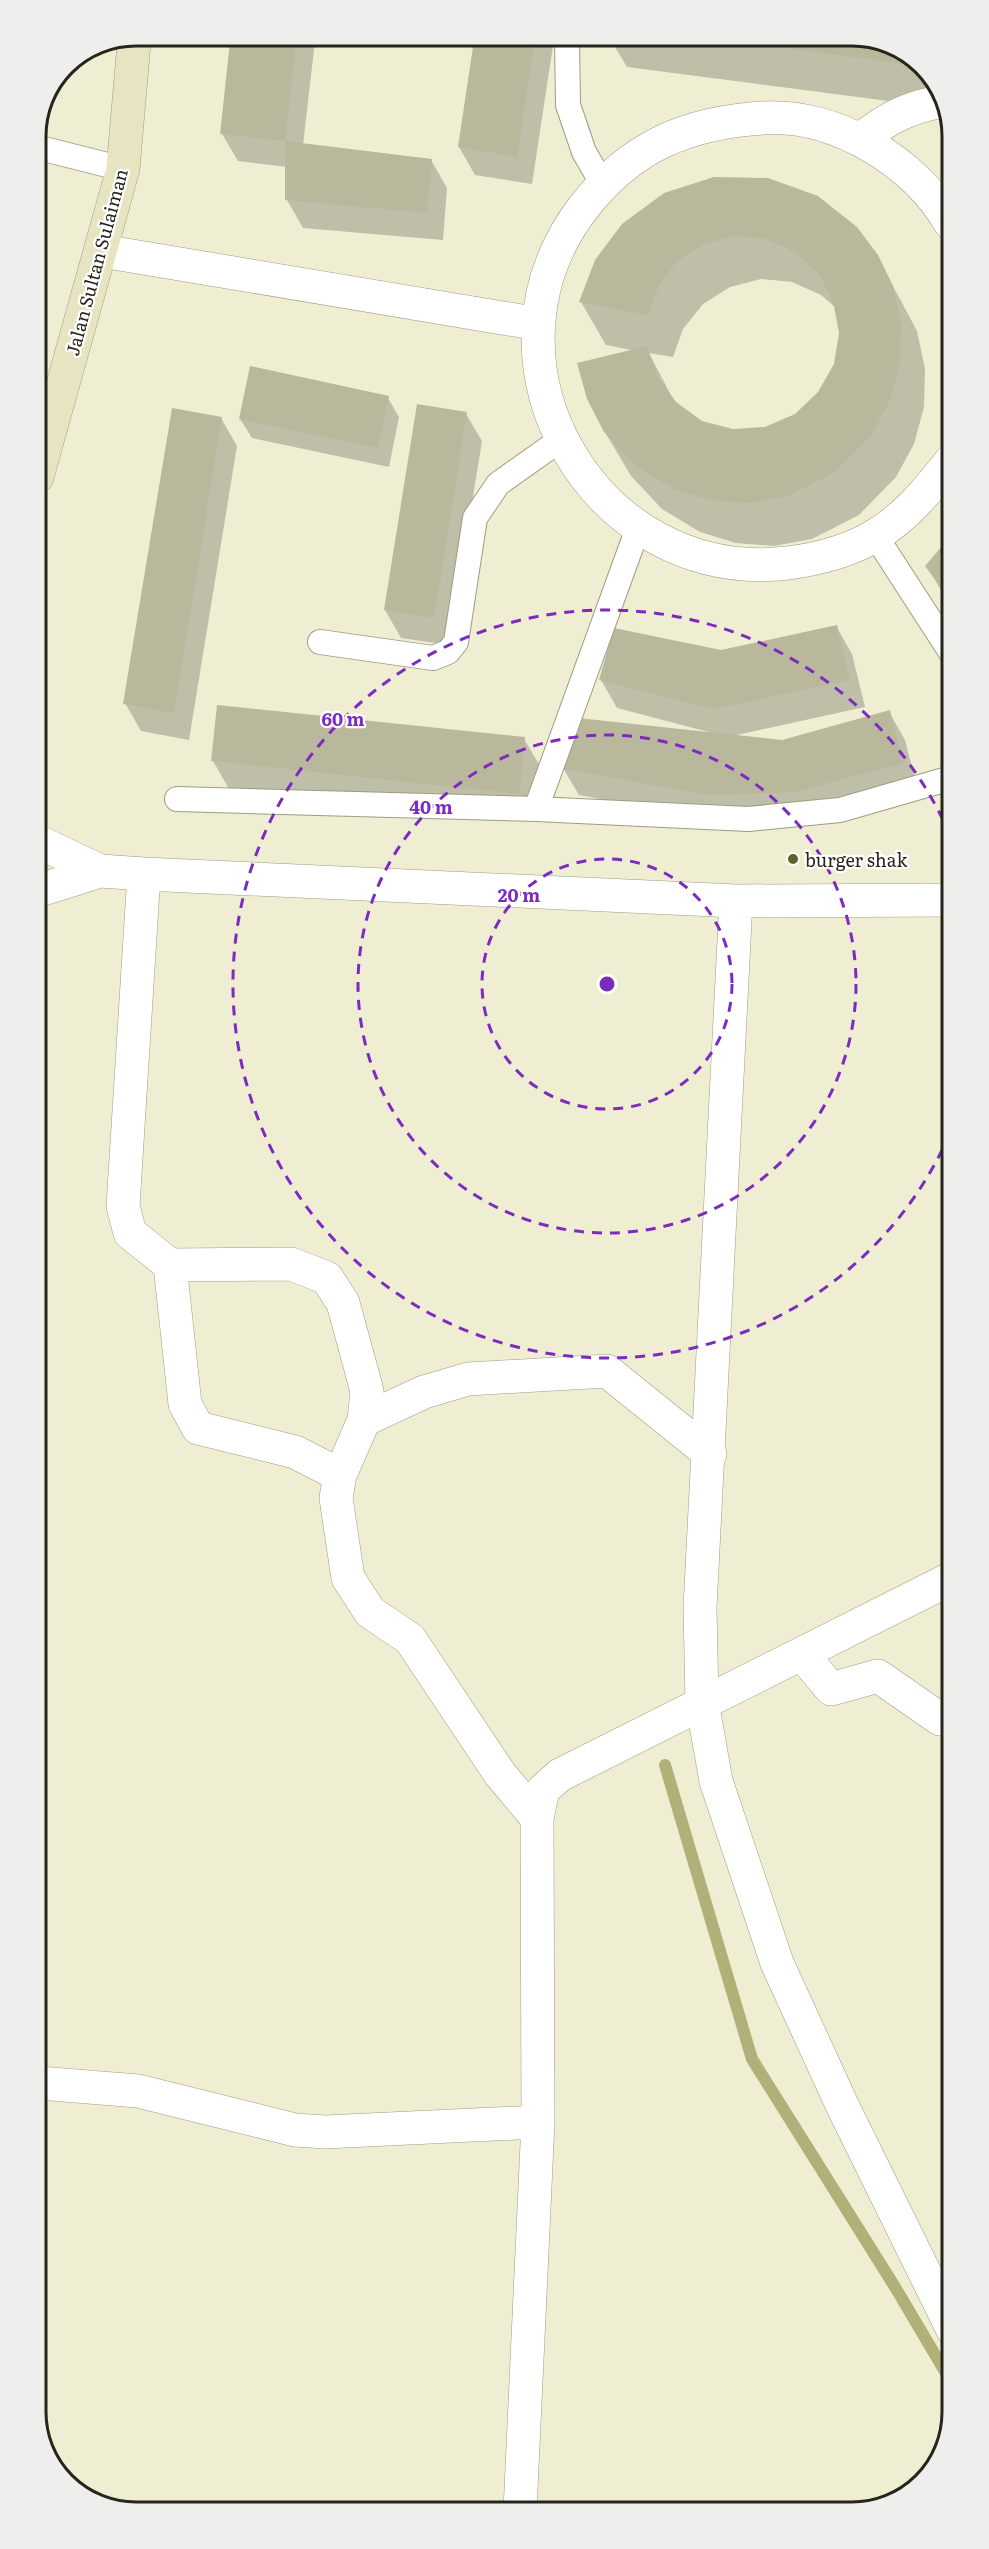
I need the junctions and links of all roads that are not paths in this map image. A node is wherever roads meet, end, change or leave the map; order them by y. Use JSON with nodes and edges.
{"nodes":[{"id":1,"x":134,"y":47,"type":"edge"},
{"id":2,"x":567,"y":47,"type":"edge"},
{"id":3,"x":936,"y":102,"type":"edge"},
{"id":4,"x":860,"y":140,"type":"junction"},
{"id":5,"x":47,"y":150,"type":"edge"},
{"id":6,"x":123,"y":169,"type":"junction"},
{"id":7,"x":602,"y":183,"type":"junction"},
{"id":8,"x":942,"y":210,"type":"edge"},
{"id":9,"x":102,"y":251,"type":"junction"},
{"id":10,"x":539,"y":324,"type":"junction"},
{"id":11,"x":560,"y":440,"type":"junction"},
{"id":12,"x":47,"y":442,"type":"edge"},
{"id":13,"x":942,"y":472,"type":"edge"},
{"id":14,"x":638,"y":528,"type":"junction"},
{"id":15,"x":875,"y":536,"type":"junction"},
{"id":16,"x":942,"y":639,"type":"edge"},
{"id":17,"x":320,"y":642,"type":"dead end"},
{"id":18,"x":942,"y":781,"type":"edge"},
{"id":19,"x":177,"y":799,"type":"dead end"},
{"id":20,"x":536,"y":809,"type":"junction"},
{"id":21,"x":47,"y":847,"type":"edge"},
{"id":22,"x":100,"y":871,"type":"junction"},
{"id":23,"x":144,"y":874,"type":"junction"},
{"id":24,"x":47,"y":888,"type":"edge"},
{"id":25,"x":942,"y":900,"type":"edge"},
{"id":26,"x":736,"y":901,"type":"junction"},
{"id":27,"x":170,"y":1265,"type":"junction"},
{"id":28,"x":364,"y":1420,"type":"junction"},
{"id":29,"x":710,"y":1454,"type":"junction"},
{"id":30,"x":340,"y":1475,"type":"junction"},
{"id":31,"x":942,"y":1583,"type":"edge"},
{"id":32,"x":802,"y":1654,"type":"junction"},
{"id":33,"x":702,"y":1702,"type":"junction"},
{"id":34,"x":942,"y":1719,"type":"edge"},
{"id":35,"x":537,"y":1818,"type":"junction"},
{"id":36,"x":47,"y":2084,"type":"edge"},
{"id":37,"x":538,"y":2122,"type":"junction"},
{"id":38,"x":942,"y":2308,"type":"edge"},
{"id":39,"x":520,"y":2502,"type":"edge"}],
"edges":[{"from":1,"to":6,"type":"street","name":"Jalan Sultan Sulaiman"},
{"from":2,"to":7,"type":"lane"},
{"from":3,"to":4,"type":"street"},
{"from":4,"to":7,"type":"street"},
{"from":4,"to":8,"type":"street"},
{"from":5,"to":6,"type":"lane"},
{"from":6,"to":9,"type":"street","name":"Jalan Sultan Sulaiman"},
{"from":7,"to":10,"type":"street"},
{"from":9,"to":10,"type":"street"},
{"from":9,"to":12,"type":"street","name":"Jalan Sultan Sulaiman"},
{"from":10,"to":11,"type":"street"},
{"from":11,"to":14,"type":"street"},
{"from":11,"to":17,"type":"lane"},
{"from":13,"to":15,"type":"street"},
{"from":14,"to":15,"type":"street"},
{"from":14,"to":20,"type":"lane"},
{"from":15,"to":16,"type":"lane"},
{"from":18,"to":20,"type":"lane"},
{"from":19,"to":20,"type":"lane"},
{"from":21,"to":22,"type":"street"},
{"from":22,"to":23,"type":"street"},
{"from":22,"to":24,"type":"street"},
{"from":23,"to":26,"type":"street"},
{"from":23,"to":27,"type":"street"},
{"from":25,"to":26,"type":"street"},
{"from":26,"to":29,"type":"street"},
{"from":27,"to":28,"type":"street"},
{"from":27,"to":30,"type":"street"},
{"from":28,"to":29,"type":"street"},
{"from":28,"to":30,"type":"street"},
{"from":29,"to":33,"type":"street"},
{"from":30,"to":35,"type":"street"},
{"from":31,"to":32,"type":"street"},
{"from":32,"to":33,"type":"street"},
{"from":32,"to":34,"type":"street"},
{"from":33,"to":35,"type":"street"},
{"from":33,"to":38,"type":"street"},
{"from":35,"to":37,"type":"street"},
{"from":36,"to":37,"type":"street"},
{"from":37,"to":39,"type":"street"}]}
